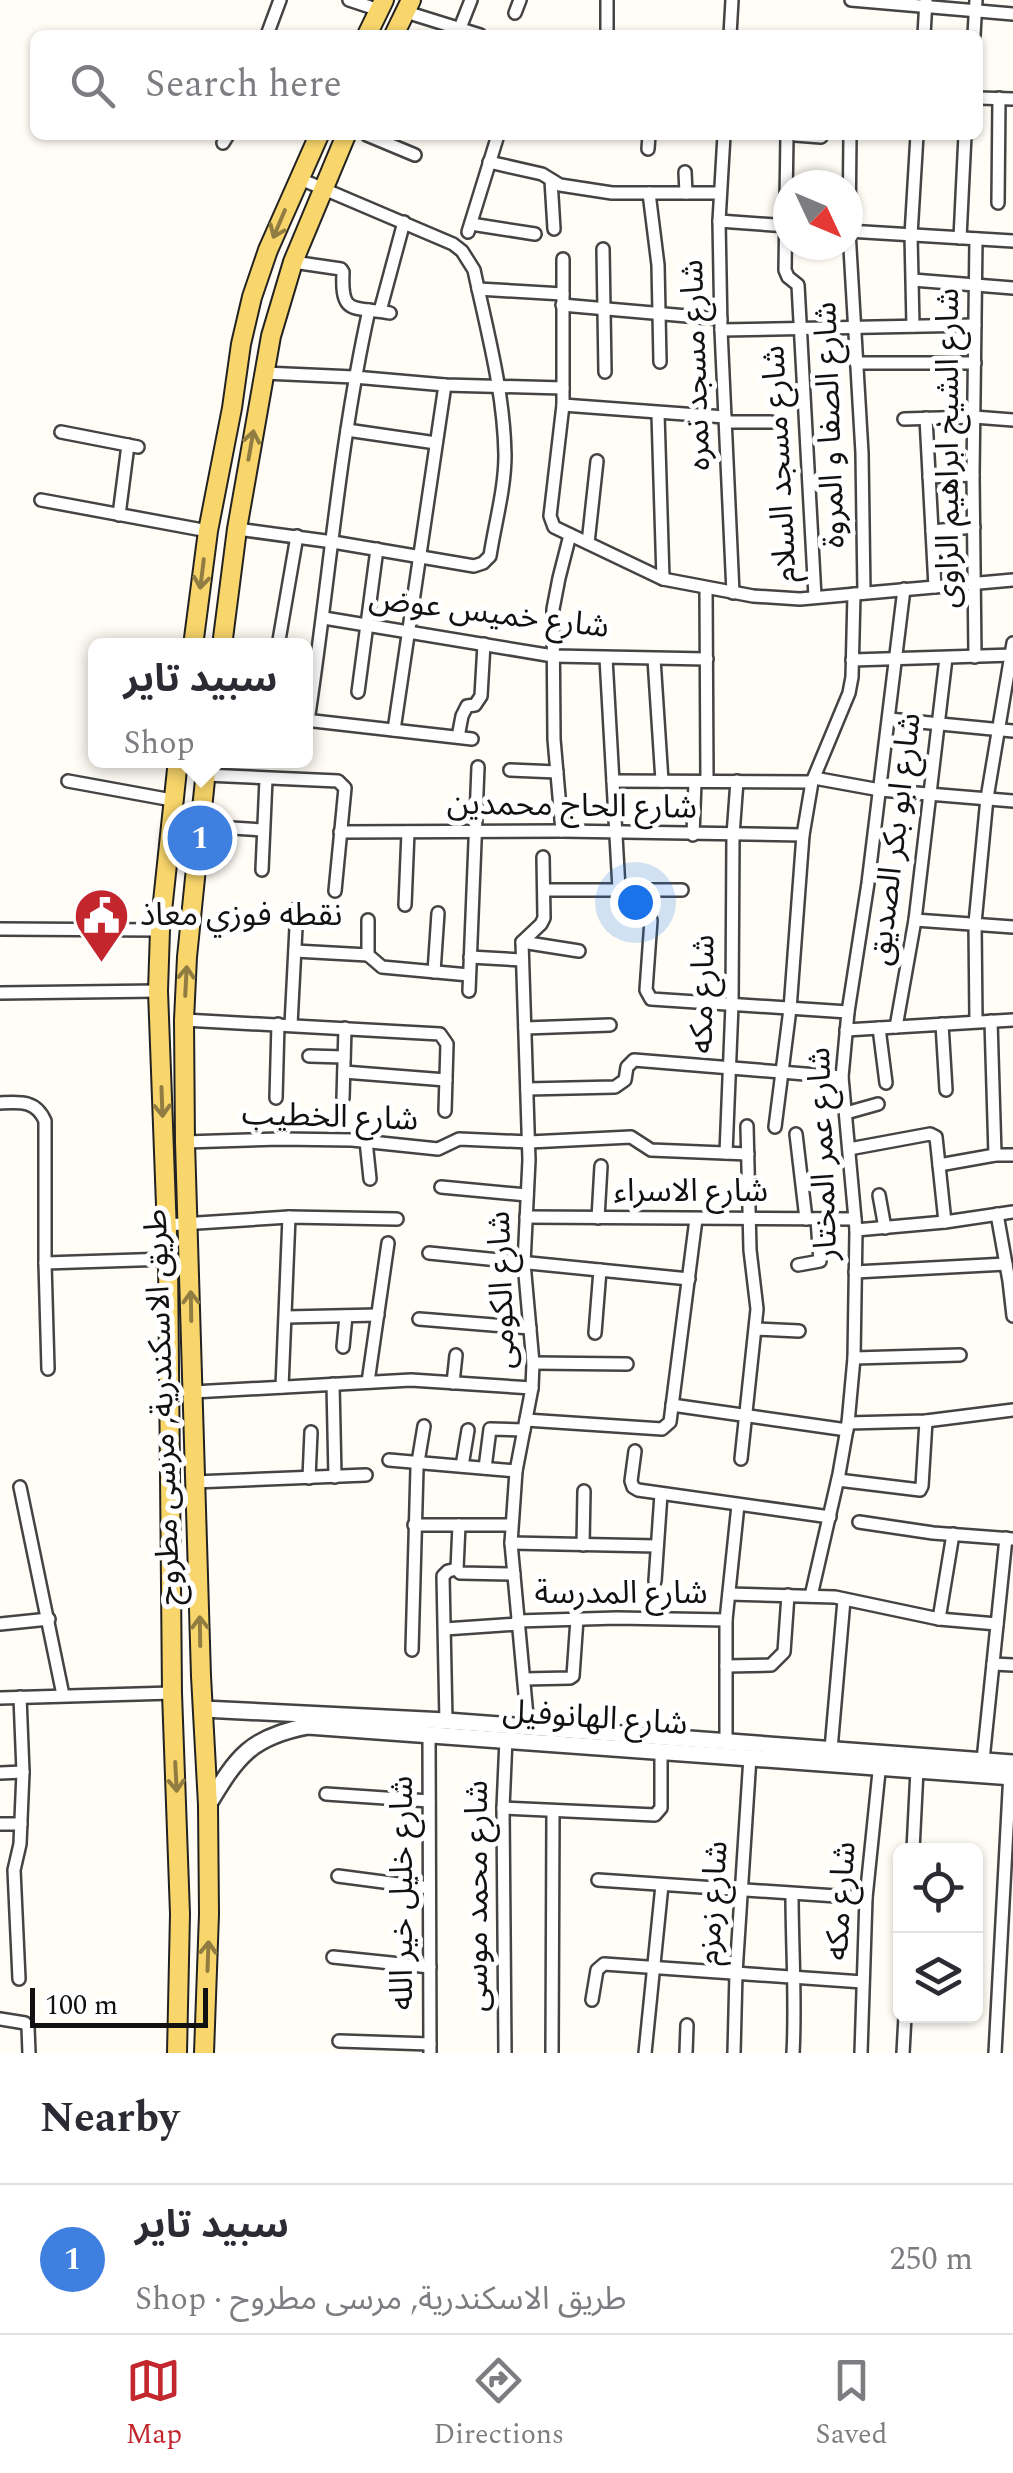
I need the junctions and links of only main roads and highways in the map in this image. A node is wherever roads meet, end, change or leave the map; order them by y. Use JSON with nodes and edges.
{"nodes":[{"id":1,"x":382,"y":5,"type":"edge"},
{"id":2,"x":408,"y":6,"type":"edge"},
{"id":3,"x":370,"y":30,"type":"edge"},
{"id":4,"x":396,"y":30,"type":"edge"},
{"id":5,"x":317,"y":140,"type":"edge"},
{"id":6,"x":344,"y":140,"type":"edge"},
{"id":7,"x":194,"y":638,"type":"edge"},
{"id":8,"x":223,"y":638,"type":"edge"},
{"id":9,"x":177,"y":768,"type":"edge"},
{"id":10,"x":206,"y":768,"type":"edge"},
{"id":11,"x":170,"y":824,"type":"junction"},
{"id":12,"x":200,"y":826,"type":"junction"},
{"id":13,"x":172,"y":1702,"type":"junction"},
{"id":14,"x":203,"y":1708,"type":"junction"},
{"id":15,"x":177,"y":2053,"type":"edge"},
{"id":16,"x":204,"y":2053,"type":"edge"}],
"edges":[{"from":1,"to":3,"type":"main road"},
{"from":2,"to":4,"type":"main road"},
{"from":5,"to":7,"type":"main road","one_way":true},
{"from":8,"to":6,"type":"main road","one_way":true},
{"from":9,"to":11,"type":"main road","name":"طريق الاسكندرية, مرسى مطروح"},
{"from":10,"to":12,"type":"main road","name":"طريق الاسكندرية, مرسى مطروح"},
{"from":11,"to":12,"type":"main road"},
{"from":11,"to":13,"type":"main road","name":"طريق الاسكندرية, مرسى مطروح","one_way":true},
{"from":14,"to":12,"type":"main road","name":"طريق الاسكندرية, مرسى مطروح","one_way":true},
{"from":13,"to":14,"type":"main road"},
{"from":13,"to":15,"type":"main road","name":"طريق الاسكندرية, مرسى مطروح","one_way":true},
{"from":16,"to":14,"type":"main road","name":"طريق الاسكندرية, مرسى مطروح","one_way":true}]}
